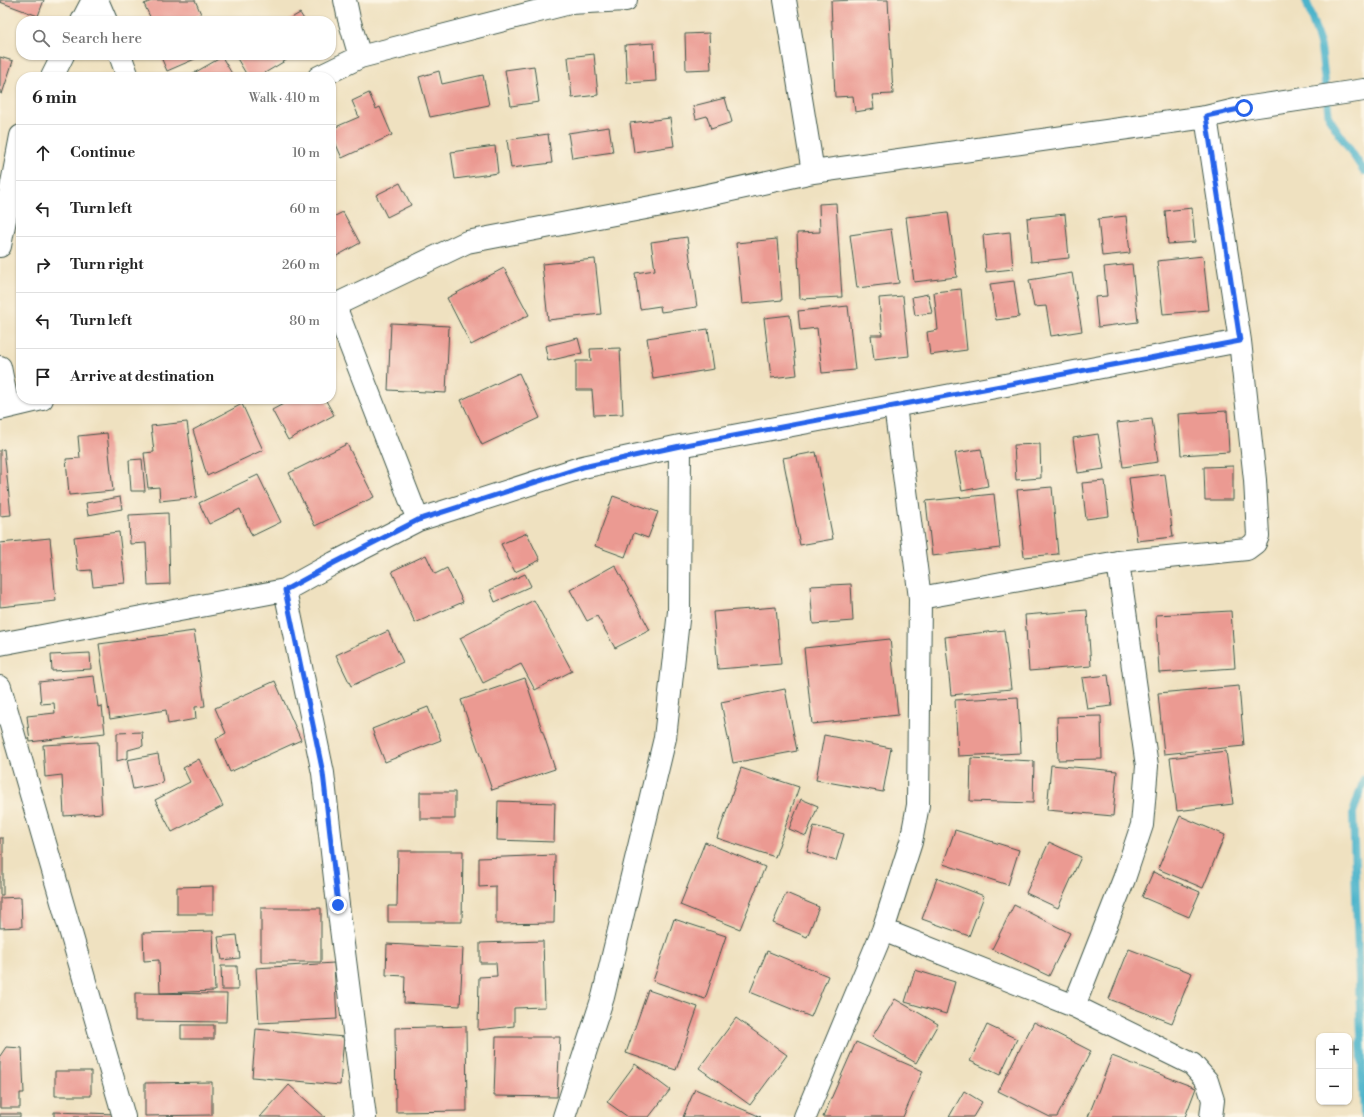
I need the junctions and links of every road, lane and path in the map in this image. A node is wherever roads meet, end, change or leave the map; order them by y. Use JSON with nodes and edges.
{"nodes":[{"id":1,"x":93,"y":0,"type":"edge"},
{"id":2,"x":97,"y":0,"type":"edge"},
{"id":3,"x":345,"y":0,"type":"edge"},
{"id":4,"x":626,"y":0,"type":"edge"},
{"id":5,"x":785,"y":0,"type":"edge"},
{"id":6,"x":570,"y":1,"type":"edge"},
{"id":7,"x":85,"y":16,"type":"edge"},
{"id":8,"x":104,"y":16,"type":"edge"},
{"id":9,"x":360,"y":57,"type":"junction"},
{"id":10,"x":60,"y":60,"type":"edge"},
{"id":11,"x":122,"y":60,"type":"edge"},
{"id":12,"x":54,"y":72,"type":"edge"},
{"id":13,"x":126,"y":72,"type":"edge"},
{"id":14,"x":329,"y":72,"type":"edge"},
{"id":15,"x":1361,"y":91,"type":"edge"},
{"id":16,"x":1206,"y":116,"type":"junction"},
{"id":17,"x":16,"y":162,"type":"edge"},
{"id":18,"x":812,"y":172,"type":"junction"},
{"id":19,"x":0,"y":246,"type":"edge"},
{"id":20,"x":336,"y":306,"type":"edge"},
{"id":21,"x":336,"y":315,"type":"edge"},
{"id":22,"x":1240,"y":341,"type":"junction"},
{"id":23,"x":0,"y":367,"type":"edge"},
{"id":24,"x":21,"y":404,"type":"edge"},
{"id":25,"x":895,"y":406,"type":"junction"},
{"id":26,"x":4,"y":408,"type":"edge"},
{"id":27,"x":680,"y":446,"type":"junction"},
{"id":28,"x":418,"y":520,"type":"junction"},
{"id":29,"x":1118,"y":562,"type":"junction"},
{"id":30,"x":285,"y":590,"type":"junction"},
{"id":31,"x":920,"y":598,"type":"junction"},
{"id":32,"x":0,"y":644,"type":"edge"},
{"id":33,"x":0,"y":688,"type":"edge"},
{"id":34,"x":883,"y":930,"type":"junction"},
{"id":35,"x":1074,"y":1006,"type":"junction"},
{"id":36,"x":124,"y":1117,"type":"edge"},
{"id":37,"x":364,"y":1117,"type":"edge"},
{"id":38,"x":564,"y":1117,"type":"edge"},
{"id":39,"x":805,"y":1117,"type":"edge"},
{"id":40,"x":1211,"y":1117,"type":"edge"}],
"edges":[{"from":1,"to":7,"type":"street"},
{"from":2,"to":8,"type":"street"},
{"from":3,"to":9,"type":"street"},
{"from":4,"to":6,"type":"street"},
{"from":5,"to":18,"type":"street"},
{"from":6,"to":9,"type":"street"},
{"from":9,"to":14,"type":"street"},
{"from":10,"to":12,"type":"street"},
{"from":11,"to":13,"type":"street"},
{"from":15,"to":16,"type":"street"},
{"from":16,"to":18,"type":"street"},
{"from":16,"to":22,"type":"street"},
{"from":17,"to":19,"type":"street"},
{"from":18,"to":20,"type":"street"},
{"from":21,"to":28,"type":"street"},
{"from":22,"to":25,"type":"street"},
{"from":22,"to":29,"type":"street"},
{"from":23,"to":26,"type":"street"},
{"from":24,"to":26,"type":"street"},
{"from":25,"to":27,"type":"street"},
{"from":25,"to":31,"type":"street"},
{"from":27,"to":28,"type":"street"},
{"from":27,"to":38,"type":"street"},
{"from":28,"to":30,"type":"street"},
{"from":29,"to":31,"type":"street"},
{"from":29,"to":35,"type":"street"},
{"from":30,"to":32,"type":"street"},
{"from":30,"to":37,"type":"street"},
{"from":31,"to":34,"type":"street"},
{"from":33,"to":36,"type":"street"},
{"from":34,"to":35,"type":"street"},
{"from":34,"to":39,"type":"street"},
{"from":35,"to":40,"type":"street"}]}
